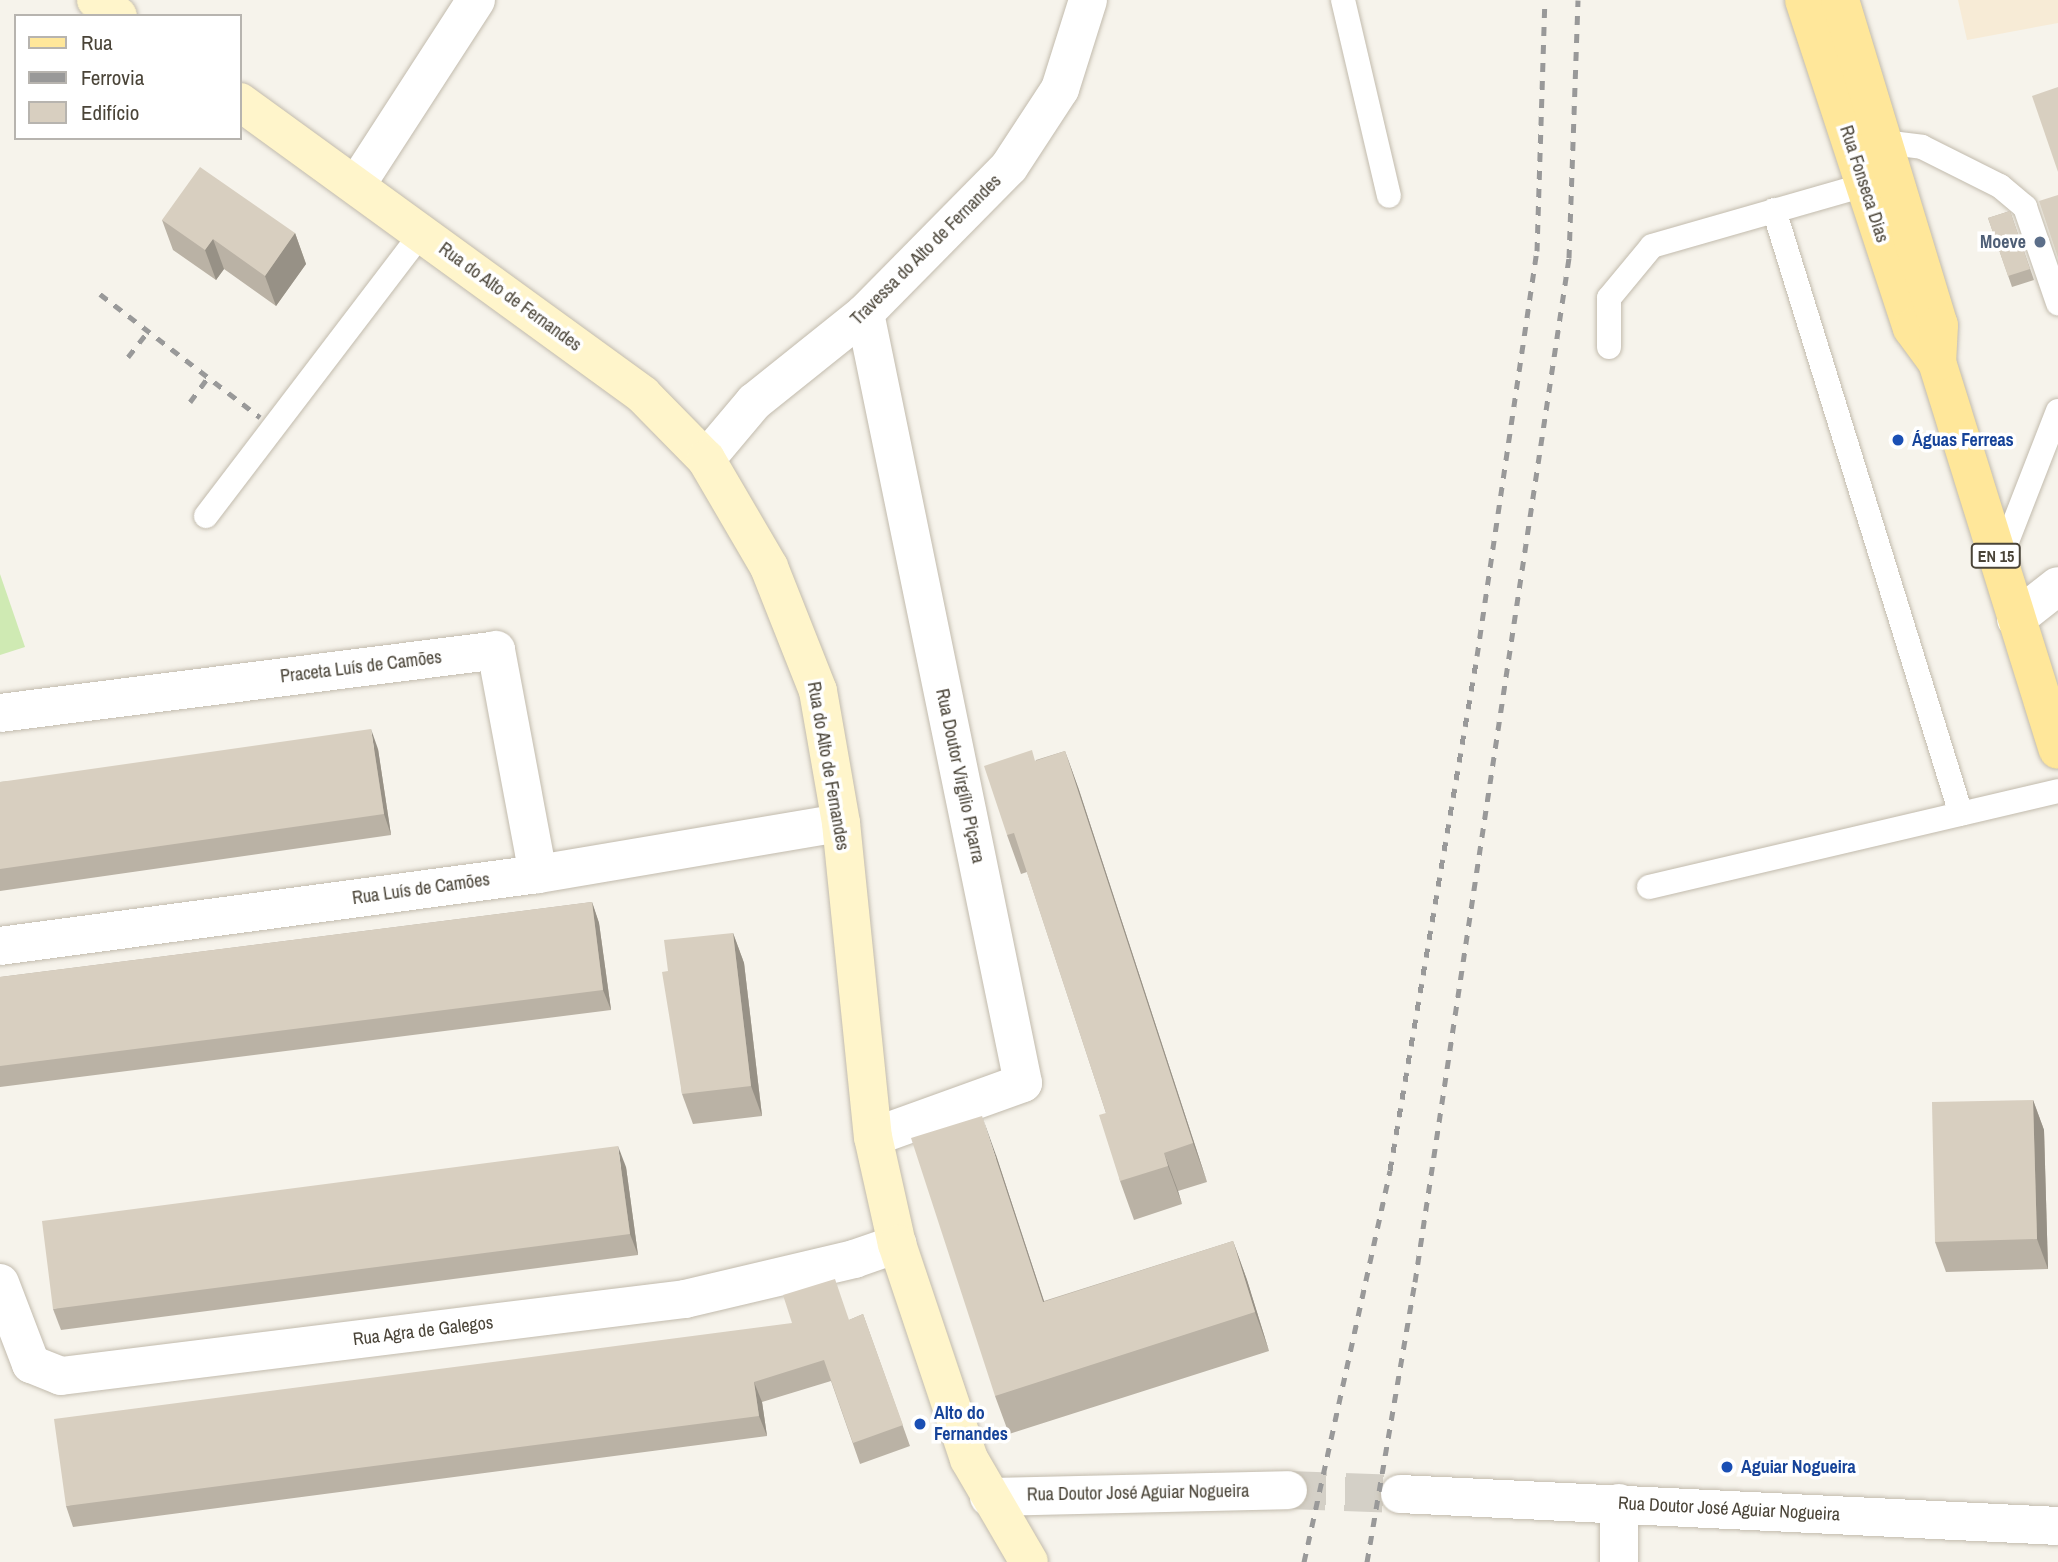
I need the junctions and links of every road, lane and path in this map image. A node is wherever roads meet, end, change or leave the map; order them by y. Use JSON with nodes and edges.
{"nodes":[{"id":1,"x":96,"y":0,"type":"edge"},
{"id":2,"x":476,"y":0,"type":"edge"},
{"id":3,"x":1088,"y":0,"type":"edge"},
{"id":4,"x":1343,"y":0,"type":"edge"},
{"id":5,"x":1828,"y":9,"type":"edge"},
{"id":6,"x":115,"y":14,"type":"edge"},
{"id":7,"x":242,"y":103,"type":"edge"},
{"id":8,"x":1869,"y":164,"type":"junction"},
{"id":9,"x":357,"y":184,"type":"junction"},
{"id":10,"x":1388,"y":197,"type":"dead end"},
{"id":11,"x":1774,"y":209,"type":"junction"},
{"id":12,"x":422,"y":232,"type":"junction"},
{"id":13,"x":2057,"y":298,"type":"edge"},
{"id":14,"x":865,"y":313,"type":"junction"},
{"id":15,"x":1609,"y":347,"type":"dead end"},
{"id":16,"x":2057,"y":419,"type":"edge"},
{"id":17,"x":706,"y":459,"type":"junction"},
{"id":18,"x":206,"y":516,"type":"dead end"},
{"id":19,"x":1998,"y":563,"type":"junction"},
{"id":20,"x":2058,"y":586,"type":"edge"},
{"id":21,"x":2016,"y":619,"type":"junction"},
{"id":22,"x":0,"y":713,"type":"edge"},
{"id":23,"x":2058,"y":750,"type":"edge"},
{"id":24,"x":2058,"y":791,"type":"edge"},
{"id":25,"x":1961,"y":814,"type":"junction"},
{"id":26,"x":841,"y":823,"type":"junction"},
{"id":27,"x":538,"y":874,"type":"junction"},
{"id":28,"x":1649,"y":887,"type":"dead end"},
{"id":29,"x":0,"y":946,"type":"edge"},
{"id":30,"x":873,"y":1137,"type":"junction"},
{"id":31,"x":897,"y":1244,"type":"junction"},
{"id":32,"x":0,"y":1283,"type":"edge"},
{"id":33,"x":1288,"y":1490,"type":"tunnel mouth"},
{"id":34,"x":1400,"y":1494,"type":"tunnel mouth"},
{"id":35,"x":989,"y":1497,"type":"junction"},
{"id":36,"x":1619,"y":1503,"type":"junction"},
{"id":37,"x":2058,"y":1526,"type":"edge"},
{"id":38,"x":1029,"y":1562,"type":"edge"},
{"id":39,"x":1619,"y":1562,"type":"edge"}],
"edges":[{"from":1,"to":6,"type":"street"},
{"from":2,"to":9,"type":"street"},
{"from":3,"to":14,"type":"street","name":"Travessa do Alto de Fernandes"},
{"from":4,"to":10,"type":"lane"},
{"from":5,"to":8,"type":"main road","name":"Rua Fonseca Dias","number":"EN 15"},
{"from":7,"to":9,"type":"street","name":"Rua do Alto de Fernandes"},
{"from":8,"to":11,"type":"lane"},
{"from":8,"to":13,"type":"lane"},
{"from":8,"to":19,"type":"main road","name":"Rua Fonseca Dias","number":"EN 15"},
{"from":9,"to":12,"type":"street","name":"Rua do Alto de Fernandes"},
{"from":11,"to":15,"type":"lane"},
{"from":11,"to":25,"type":"lane"},
{"from":12,"to":17,"type":"street","name":"Rua do Alto de Fernandes"},
{"from":12,"to":18,"type":"lane"},
{"from":14,"to":17,"type":"street","name":"Travessa do Alto de Fernandes"},
{"from":14,"to":30,"type":"street","name":"Rua Doutor Virgílio Piçarra"},
{"from":16,"to":19,"type":"lane"},
{"from":17,"to":26,"type":"street","name":"Rua do Alto de Fernandes"},
{"from":19,"to":21,"type":"main road","name":"Rua Fonseca Dias","number":"EN 15"},
{"from":20,"to":21,"type":"street"},
{"from":21,"to":23,"type":"main road","name":"Rua Fonseca Dias","number":"EN 15"},
{"from":22,"to":27,"type":"street","name":"Praceta Luís de Camões"},
{"from":24,"to":25,"type":"lane"},
{"from":25,"to":28,"type":"lane"},
{"from":26,"to":27,"type":"street","name":"Rua Luís de Camões"},
{"from":26,"to":30,"type":"street","name":"Rua do Alto de Fernandes"},
{"from":27,"to":29,"type":"street","name":"Rua Luís de Camões"},
{"from":30,"to":31,"type":"street","name":"Rua do Alto de Fernandes"},
{"from":31,"to":32,"type":"street","name":"Rua Agra de Galegos"},
{"from":31,"to":35,"type":"street","name":"Rua do Alto de Fernandes"},
{"from":33,"to":35,"type":"street","name":"Rua Doutor José Aguiar Nogueira"},
{"from":34,"to":36,"type":"street","name":"Rua Doutor José Aguiar Nogueira"},
{"from":35,"to":38,"type":"street","name":"Rua do Alto de Fernandes"},
{"from":36,"to":37,"type":"street","name":"Rua Doutor José Aguiar Nogueira"},
{"from":36,"to":39,"type":"street"}]}
